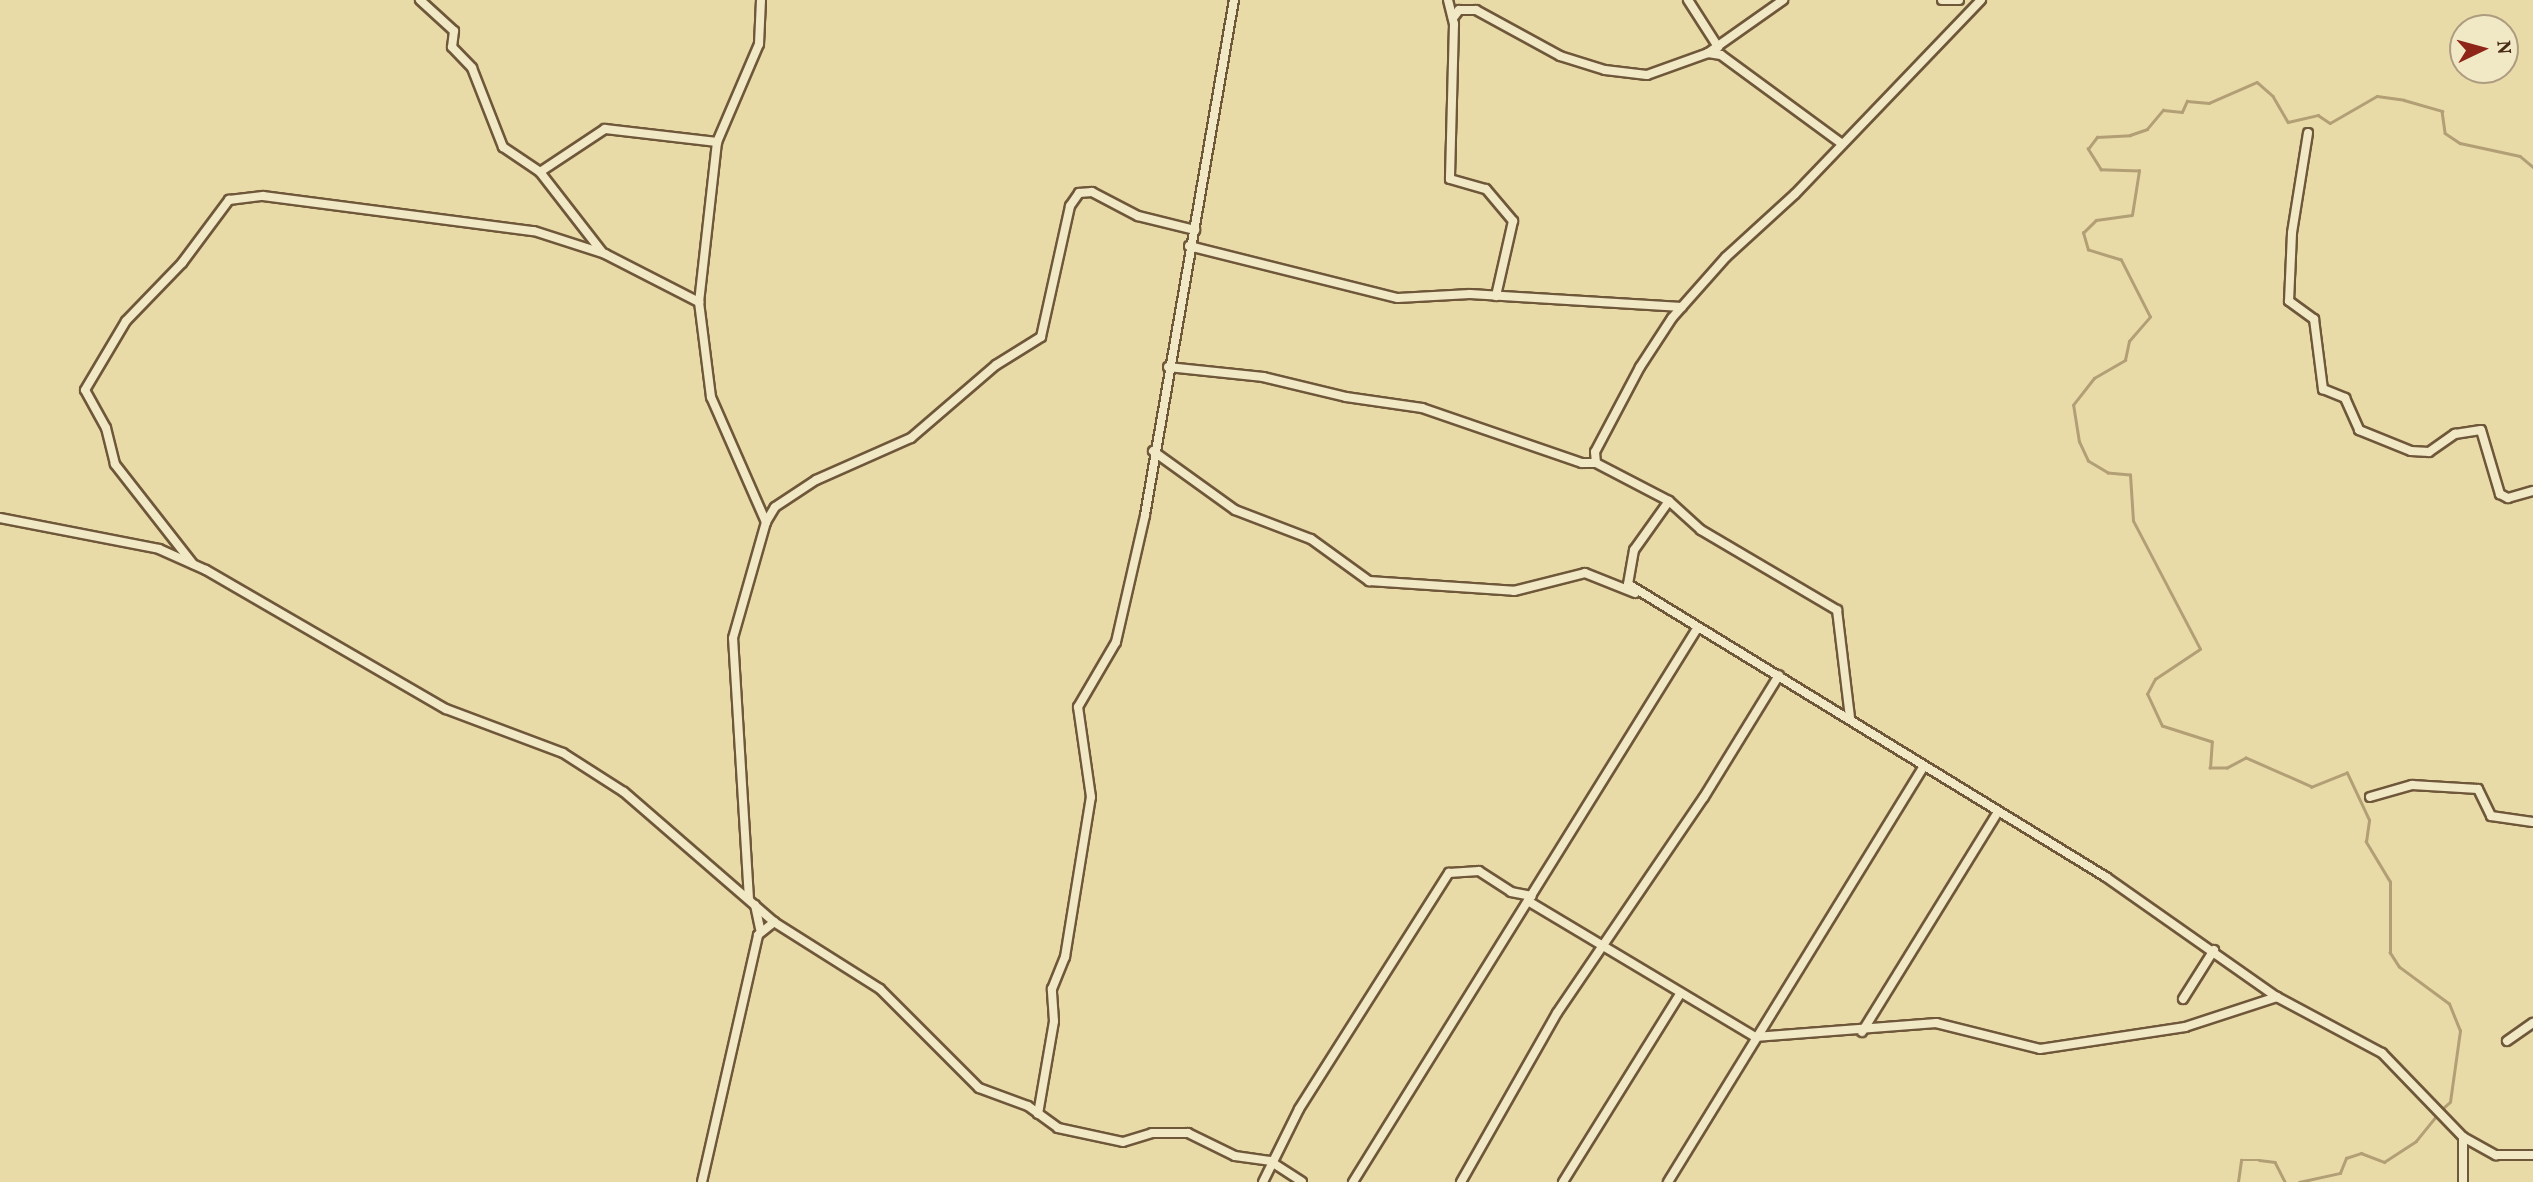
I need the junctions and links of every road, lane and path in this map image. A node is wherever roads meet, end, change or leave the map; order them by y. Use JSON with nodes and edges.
{"nodes":[{"id":1,"x":420,"y":0,"type":"edge"},
{"id":2,"x":761,"y":0,"type":"edge"},
{"id":3,"x":1234,"y":0,"type":"edge"},
{"id":4,"x":1448,"y":0,"type":"edge"},
{"id":5,"x":1474,"y":0,"type":"edge"},
{"id":6,"x":1688,"y":0,"type":"edge"},
{"id":7,"x":1783,"y":0,"type":"edge"},
{"id":8,"x":1942,"y":0,"type":"edge"},
{"id":9,"x":1959,"y":0,"type":"edge"},
{"id":10,"x":1965,"y":0,"type":"edge"},
{"id":11,"x":1981,"y":0,"type":"edge"},
{"id":12,"x":1975,"y":8,"type":"junction"},
{"id":13,"x":1465,"y":9,"type":"junction"},
{"id":14,"x":1453,"y":18,"type":"junction"},
{"id":15,"x":1718,"y":45,"type":"junction"},
{"id":16,"x":1708,"y":53,"type":"junction"},
{"id":17,"x":1721,"y":55,"type":"junction"},
{"id":18,"x":2308,"y":133,"type":"dead end"},
{"id":19,"x":717,"y":142,"type":"junction"},
{"id":20,"x":1842,"y":144,"type":"junction"},
{"id":21,"x":540,"y":172,"type":"junction"},
{"id":22,"x":1195,"y":230,"type":"junction"},
{"id":23,"x":1189,"y":246,"type":"junction"},
{"id":24,"x":605,"y":254,"type":"junction"},
{"id":25,"x":1496,"y":296,"type":"junction"},
{"id":26,"x":699,"y":302,"type":"junction"},
{"id":27,"x":1682,"y":307,"type":"junction"},
{"id":28,"x":1168,"y":368,"type":"junction"},
{"id":29,"x":1153,"y":451,"type":"junction"},
{"id":30,"x":1596,"y":463,"type":"junction"},
{"id":31,"x":2533,"y":491,"type":"edge"},
{"id":32,"x":1669,"y":501,"type":"junction"},
{"id":33,"x":759,"y":505,"type":"junction"},
{"id":34,"x":775,"y":508,"type":"junction"},
{"id":35,"x":0,"y":518,"type":"edge"},
{"id":36,"x":766,"y":522,"type":"junction"},
{"id":37,"x":193,"y":565,"type":"junction"},
{"id":38,"x":1637,"y":594,"type":"junction"},
{"id":39,"x":1698,"y":628,"type":"junction"},
{"id":40,"x":1779,"y":675,"type":"junction"},
{"id":41,"x":1850,"y":718,"type":"junction"},
{"id":42,"x":1923,"y":767,"type":"junction"},
{"id":43,"x":2370,"y":797,"type":"dead end"},
{"id":44,"x":1998,"y":811,"type":"junction"},
{"id":45,"x":2533,"y":822,"type":"edge"},
{"id":46,"x":1530,"y":899,"type":"junction"},
{"id":47,"x":752,"y":902,"type":"junction"},
{"id":48,"x":774,"y":922,"type":"junction"},
{"id":49,"x":760,"y":929,"type":"junction"},
{"id":50,"x":1603,"y":947,"type":"junction"},
{"id":51,"x":2214,"y":950,"type":"junction"},
{"id":52,"x":1679,"y":996,"type":"junction"},
{"id":53,"x":2277,"y":997,"type":"junction"},
{"id":54,"x":2183,"y":999,"type":"dead end"},
{"id":55,"x":2533,"y":1023,"type":"edge"},
{"id":56,"x":1862,"y":1032,"type":"junction"},
{"id":57,"x":1755,"y":1037,"type":"junction"},
{"id":58,"x":2507,"y":1041,"type":"dead end"},
{"id":59,"x":1038,"y":1114,"type":"junction"},
{"id":60,"x":2463,"y":1137,"type":"junction"},
{"id":61,"x":2533,"y":1155,"type":"edge"},
{"id":62,"x":1270,"y":1160,"type":"junction"},
{"id":63,"x":1359,"y":1172,"type":"junction"},
{"id":64,"x":702,"y":1182,"type":"edge"},
{"id":65,"x":1263,"y":1182,"type":"edge"},
{"id":66,"x":1302,"y":1182,"type":"edge"},
{"id":67,"x":1353,"y":1182,"type":"edge"},
{"id":68,"x":1364,"y":1182,"type":"edge"},
{"id":69,"x":1461,"y":1182,"type":"edge"},
{"id":70,"x":1563,"y":1182,"type":"edge"},
{"id":71,"x":1668,"y":1182,"type":"edge"},
{"id":72,"x":2463,"y":1182,"type":"edge"}],
"edges":[{"from":1,"to":21,"type":"street"},
{"from":2,"to":19,"type":"street"},
{"from":3,"to":22,"type":"street"},
{"from":4,"to":14,"type":"street"},
{"from":5,"to":13,"type":"street"},
{"from":6,"to":15,"type":"street"},
{"from":7,"to":15,"type":"street"},
{"from":8,"to":9,"type":"street"},
{"from":10,"to":12,"type":"street"},
{"from":11,"to":12,"type":"street"},
{"from":12,"to":20,"type":"street"},
{"from":13,"to":14,"type":"street"},
{"from":13,"to":16,"type":"street"},
{"from":14,"to":25,"type":"street"},
{"from":15,"to":16,"type":"street"},
{"from":15,"to":17,"type":"street"},
{"from":16,"to":17,"type":"street"},
{"from":17,"to":20,"type":"street"},
{"from":18,"to":31,"type":"street"},
{"from":19,"to":21,"type":"street"},
{"from":19,"to":26,"type":"street"},
{"from":20,"to":27,"type":"street"},
{"from":21,"to":24,"type":"street"},
{"from":22,"to":23,"type":"street"},
{"from":22,"to":34,"type":"street"},
{"from":23,"to":25,"type":"street"},
{"from":23,"to":28,"type":"street"},
{"from":24,"to":26,"type":"street"},
{"from":24,"to":37,"type":"street"},
{"from":25,"to":27,"type":"street"},
{"from":26,"to":33,"type":"street"},
{"from":27,"to":30,"type":"street"},
{"from":28,"to":29,"type":"street"},
{"from":28,"to":30,"type":"street"},
{"from":29,"to":38,"type":"street"},
{"from":29,"to":59,"type":"street"},
{"from":30,"to":32,"type":"street"},
{"from":32,"to":38,"type":"street"},
{"from":32,"to":41,"type":"street"},
{"from":33,"to":34,"type":"street"},
{"from":33,"to":36,"type":"street"},
{"from":34,"to":36,"type":"street"},
{"from":35,"to":37,"type":"street"},
{"from":36,"to":47,"type":"street"},
{"from":37,"to":47,"type":"street"},
{"from":38,"to":39,"type":"street"},
{"from":39,"to":40,"type":"street"},
{"from":39,"to":46,"type":"street"},
{"from":40,"to":41,"type":"street"},
{"from":40,"to":50,"type":"street"},
{"from":41,"to":42,"type":"street"},
{"from":42,"to":44,"type":"street"},
{"from":42,"to":57,"type":"street"},
{"from":43,"to":45,"type":"street"},
{"from":44,"to":51,"type":"street"},
{"from":44,"to":56,"type":"street"},
{"from":46,"to":50,"type":"street"},
{"from":46,"to":62,"type":"street"},
{"from":46,"to":63,"type":"street"},
{"from":47,"to":48,"type":"street"},
{"from":47,"to":49,"type":"street"},
{"from":48,"to":49,"type":"street"},
{"from":48,"to":59,"type":"street"},
{"from":49,"to":64,"type":"street"},
{"from":50,"to":52,"type":"street"},
{"from":50,"to":69,"type":"street"},
{"from":51,"to":53,"type":"street"},
{"from":51,"to":54,"type":"street"},
{"from":52,"to":57,"type":"street"},
{"from":52,"to":70,"type":"street"},
{"from":53,"to":56,"type":"street"},
{"from":53,"to":60,"type":"street"},
{"from":55,"to":58,"type":"street"},
{"from":56,"to":57,"type":"street"},
{"from":57,"to":71,"type":"street"},
{"from":59,"to":62,"type":"street"},
{"from":60,"to":61,"type":"street"},
{"from":60,"to":72,"type":"street"},
{"from":62,"to":65,"type":"street"},
{"from":62,"to":66,"type":"street"},
{"from":63,"to":67,"type":"street"},
{"from":63,"to":68,"type":"street"}]}
